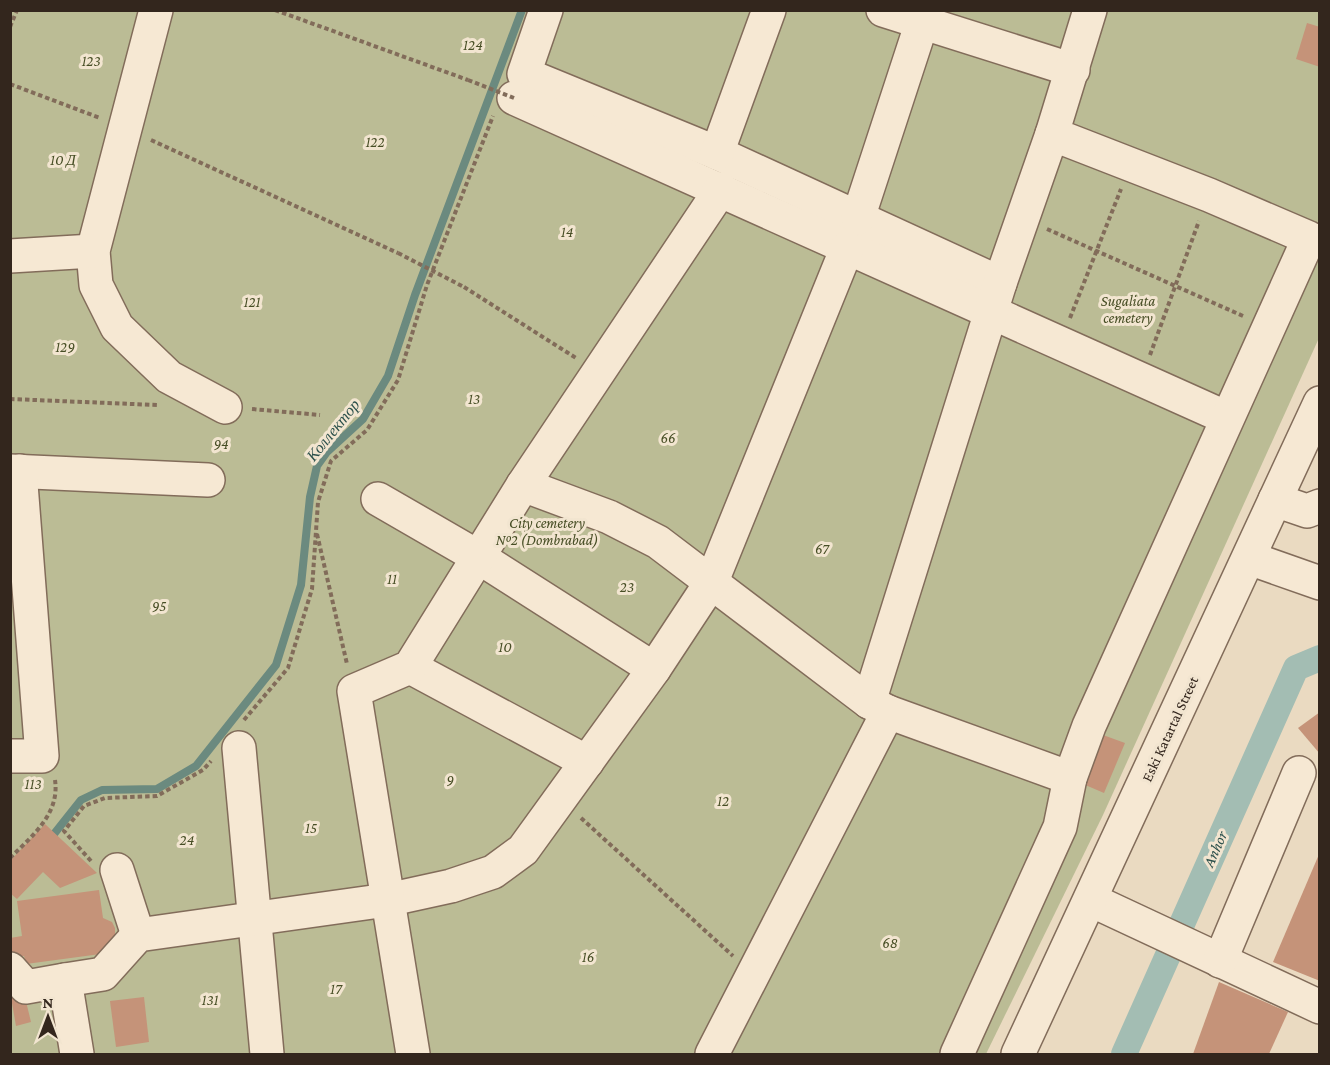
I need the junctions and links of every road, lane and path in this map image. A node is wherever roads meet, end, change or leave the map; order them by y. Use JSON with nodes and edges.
{"nodes":[{"id":1,"x":17,"y":10,"type":"edge"},
{"id":2,"x":156,"y":10,"type":"edge"},
{"id":3,"x":275,"y":10,"type":"edge"},
{"id":4,"x":546,"y":10,"type":"edge"},
{"id":5,"x":769,"y":10,"type":"edge"},
{"id":6,"x":883,"y":10,"type":"edge"},
{"id":7,"x":1090,"y":10,"type":"edge"},
{"id":8,"x":924,"y":17,"type":"edge"},
{"id":9,"x":10,"y":27,"type":"edge"},
{"id":10,"x":1073,"y":70,"type":"junction"},
{"id":11,"x":10,"y":84,"type":"edge"},
{"id":12,"x":509,"y":94,"type":"junction"},
{"id":13,"x":126,"y":128,"type":"junction"},
{"id":14,"x":1052,"y":134,"type":"junction"},
{"id":15,"x":717,"y":153,"type":"junction"},
{"id":16,"x":1130,"y":166,"type":"junction"},
{"id":17,"x":720,"y":189,"type":"junction"},
{"id":18,"x":1209,"y":195,"type":"junction"},
{"id":19,"x":858,"y":218,"type":"junction"},
{"id":20,"x":1022,"y":219,"type":"junction"},
{"id":21,"x":847,"y":248,"type":"junction"},
{"id":22,"x":1096,"y":250,"type":"junction"},
{"id":23,"x":93,"y":251,"type":"junction"},
{"id":24,"x":10,"y":256,"type":"edge"},
{"id":25,"x":1176,"y":285,"type":"junction"},
{"id":26,"x":996,"y":298,"type":"junction"},
{"id":27,"x":1270,"y":328,"type":"junction"},
{"id":28,"x":1060,"y":344,"type":"junction"},
{"id":29,"x":599,"y":373,"type":"junction"},
{"id":30,"x":1140,"y":381,"type":"junction"},
{"id":31,"x":10,"y":399,"type":"edge"},
{"id":32,"x":1320,"y":403,"type":"edge"},
{"id":33,"x":165,"y":405,"type":"dead end"},
{"id":34,"x":225,"y":407,"type":"joint"},
{"id":35,"x":320,"y":415,"type":"dead end"},
{"id":36,"x":1227,"y":418,"type":"junction"},
{"id":37,"x":15,"y":471,"type":"edge"},
{"id":38,"x":208,"y":480,"type":"dead end"},
{"id":39,"x":523,"y":485,"type":"junction"},
{"id":40,"x":378,"y":499,"type":"dead end"},
{"id":41,"x":1275,"y":500,"type":"junction"},
{"id":42,"x":1320,"y":506,"type":"edge"},
{"id":43,"x":316,"y":530,"type":"junction"},
{"id":44,"x":480,"y":558,"type":"junction"},
{"id":45,"x":1249,"y":558,"type":"junction"},
{"id":46,"x":712,"y":581,"type":"junction"},
{"id":47,"x":1320,"y":583,"type":"edge"},
{"id":48,"x":410,"y":667,"type":"junction"},
{"id":49,"x":654,"y":669,"type":"junction"},
{"id":50,"x":354,"y":691,"type":"junction"},
{"id":51,"x":879,"y":707,"type":"junction"},
{"id":52,"x":231,"y":743,"type":"junction"},
{"id":53,"x":10,"y":756,"type":"edge"},
{"id":54,"x":587,"y":762,"type":"junction"},
{"id":55,"x":1299,"y":773,"type":"dead end"},
{"id":56,"x":54,"y":775,"type":"dead end"},
{"id":57,"x":1070,"y":778,"type":"junction"},
{"id":58,"x":585,"y":820,"type":"dead end"},
{"id":59,"x":10,"y":858,"type":"edge"},
{"id":60,"x":117,"y":870,"type":"joint"},
{"id":61,"x":387,"y":900,"type":"junction"},
{"id":62,"x":1091,"y":900,"type":"junction"},
{"id":63,"x":255,"y":920,"type":"junction"},
{"id":64,"x":138,"y":935,"type":"junction"},
{"id":65,"x":1221,"y":961,"type":"junction"},
{"id":66,"x":753,"y":975,"type":"junction"},
{"id":67,"x":18,"y":978,"type":"edge"},
{"id":68,"x":65,"y":980,"type":"junction"},
{"id":69,"x":1320,"y":1007,"type":"edge"},
{"id":70,"x":77,"y":1054,"type":"edge"},
{"id":71,"x":267,"y":1054,"type":"edge"},
{"id":72,"x":413,"y":1054,"type":"edge"},
{"id":73,"x":712,"y":1054,"type":"edge"},
{"id":74,"x":957,"y":1054,"type":"edge"},
{"id":75,"x":1018,"y":1054,"type":"edge"}],
"edges":[{"from":1,"to":9,"type":"path"},
{"from":2,"to":13,"type":"street"},
{"from":3,"to":12,"type":"path","bridge":true},
{"from":4,"to":12,"type":"street"},
{"from":5,"to":15,"type":"street"},
{"from":6,"to":8,"type":"street"},
{"from":7,"to":10,"type":"street"},
{"from":8,"to":10,"type":"street"},
{"from":8,"to":19,"type":"street"},
{"from":10,"to":14,"type":"street"},
{"from":11,"to":13,"type":"path"},
{"from":12,"to":15,"type":"street"},
{"from":12,"to":17,"type":"street"},
{"from":12,"to":43,"type":"path"},
{"from":13,"to":23,"type":"street"},
{"from":13,"to":29,"type":"path","bridge":true},
{"from":14,"to":16,"type":"street"},
{"from":14,"to":20,"type":"street"},
{"from":15,"to":19,"type":"street"},
{"from":16,"to":18,"type":"street"},
{"from":16,"to":22,"type":"path"},
{"from":17,"to":21,"type":"street"},
{"from":17,"to":29,"type":"street"},
{"from":18,"to":25,"type":"path"},
{"from":18,"to":27,"type":"street"},
{"from":19,"to":26,"type":"street"},
{"from":20,"to":22,"type":"path"},
{"from":20,"to":26,"type":"street"},
{"from":21,"to":26,"type":"street"},
{"from":21,"to":46,"type":"street"},
{"from":22,"to":25,"type":"path"},
{"from":22,"to":28,"type":"path"},
{"from":23,"to":24,"type":"street"},
{"from":23,"to":34,"type":"street"},
{"from":25,"to":27,"type":"path"},
{"from":25,"to":30,"type":"path"},
{"from":26,"to":28,"type":"street"},
{"from":26,"to":51,"type":"street"},
{"from":27,"to":36,"type":"street"},
{"from":28,"to":30,"type":"street"},
{"from":29,"to":39,"type":"street"},
{"from":30,"to":36,"type":"street"},
{"from":31,"to":33,"type":"path"},
{"from":32,"to":41,"type":"street","name":"Eski Katartal Street"},
{"from":34,"to":35,"type":"path"},
{"from":36,"to":57,"type":"street"},
{"from":37,"to":38,"type":"street"},
{"from":37,"to":53,"type":"street"},
{"from":39,"to":44,"type":"street"},
{"from":39,"to":46,"type":"street"},
{"from":40,"to":44,"type":"street"},
{"from":41,"to":42,"type":"street"},
{"from":41,"to":45,"type":"street","name":"Eski Katartal Street"},
{"from":43,"to":50,"type":"path"},
{"from":43,"to":52,"type":"path"},
{"from":44,"to":48,"type":"street"},
{"from":44,"to":49,"type":"street"},
{"from":45,"to":47,"type":"street"},
{"from":45,"to":62,"type":"street","name":"Eski Katartal Street"},
{"from":46,"to":49,"type":"street"},
{"from":46,"to":51,"type":"street"},
{"from":48,"to":50,"type":"street"},
{"from":48,"to":54,"type":"street"},
{"from":49,"to":54,"type":"street"},
{"from":50,"to":61,"type":"street"},
{"from":51,"to":57,"type":"street"},
{"from":51,"to":66,"type":"street"},
{"from":52,"to":60,"type":"path"},
{"from":52,"to":63,"type":"street"},
{"from":54,"to":61,"type":"street"},
{"from":55,"to":65,"type":"street"},
{"from":56,"to":59,"type":"path"},
{"from":57,"to":74,"type":"street"},
{"from":58,"to":66,"type":"path"},
{"from":60,"to":64,"type":"street"},
{"from":61,"to":63,"type":"street"},
{"from":61,"to":72,"type":"street"},
{"from":62,"to":65,"type":"street"},
{"from":62,"to":75,"type":"street","name":"Eski Katartal Street"},
{"from":63,"to":64,"type":"street"},
{"from":63,"to":71,"type":"street"},
{"from":64,"to":68,"type":"street"},
{"from":65,"to":69,"type":"street"},
{"from":66,"to":73,"type":"street"},
{"from":67,"to":68,"type":"street"},
{"from":68,"to":70,"type":"street"}]}
